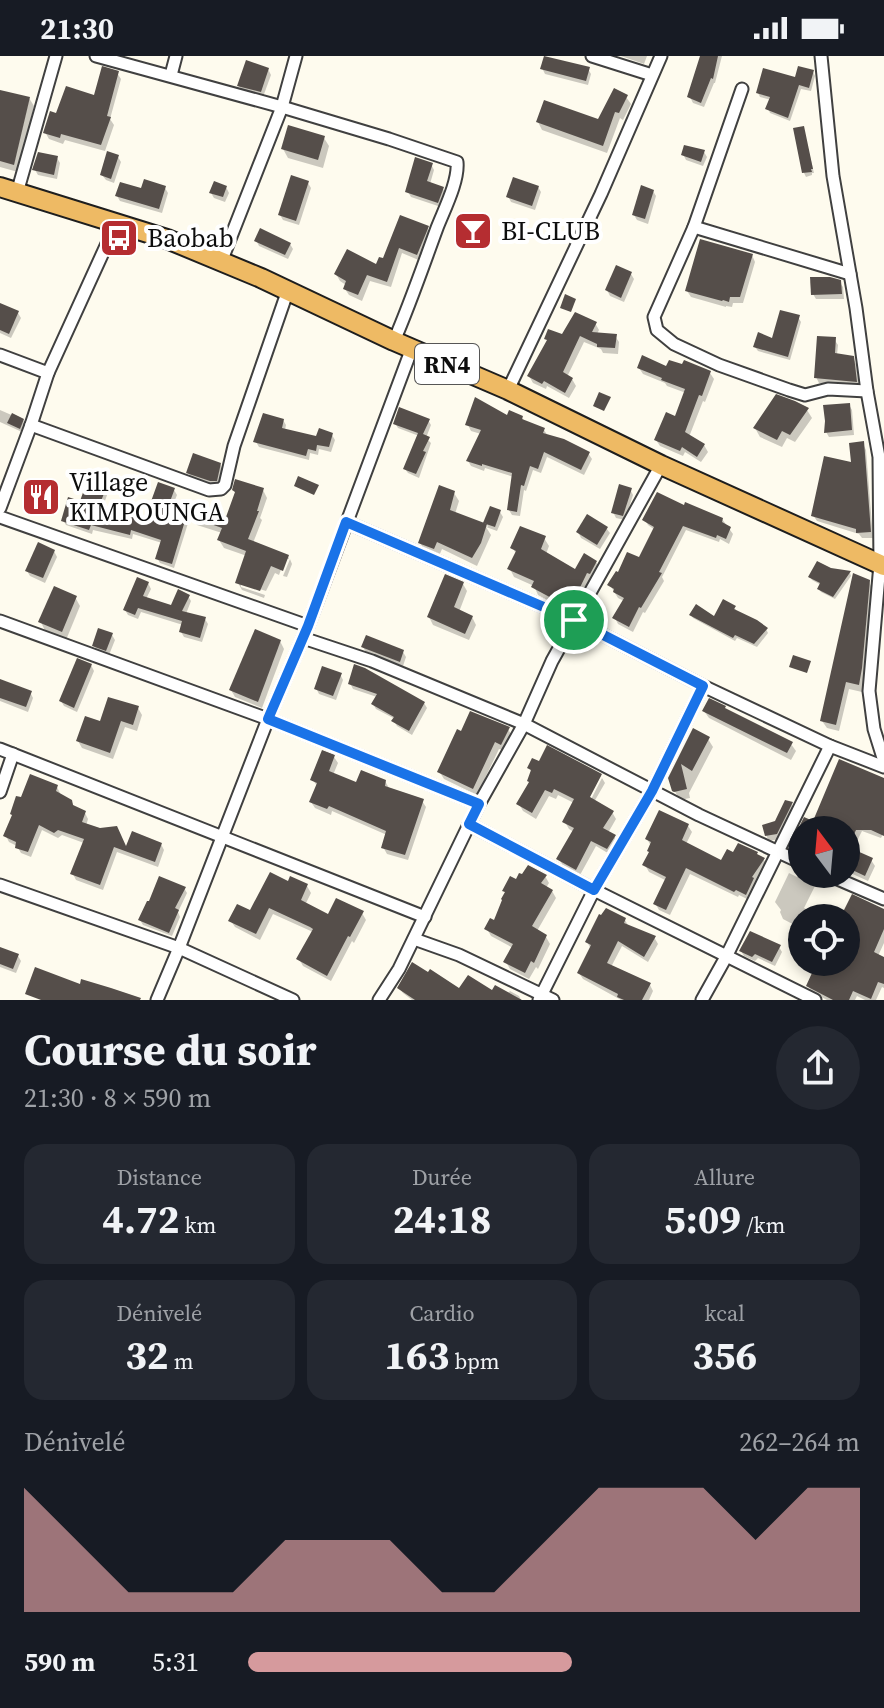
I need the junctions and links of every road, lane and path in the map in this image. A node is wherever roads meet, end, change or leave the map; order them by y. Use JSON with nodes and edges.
{"nodes":[{"id":1,"x":56,"y":56,"type":"edge"},
{"id":2,"x":96,"y":56,"type":"edge"},
{"id":3,"x":176,"y":56,"type":"edge"},
{"id":4,"x":296,"y":56,"type":"edge"},
{"id":5,"x":592,"y":56,"type":"edge"},
{"id":6,"x":661,"y":56,"type":"edge"},
{"id":7,"x":821,"y":56,"type":"edge"},
{"id":8,"x":171,"y":75,"type":"junction"},
{"id":9,"x":652,"y":75,"type":"junction"},
{"id":10,"x":742,"y":89,"type":"dead end"},
{"id":11,"x":282,"y":107,"type":"junction"},
{"id":12,"x":9,"y":190,"type":"edge"},
{"id":13,"x":116,"y":224,"type":"junction"},
{"id":14,"x":694,"y":227,"type":"junction"},
{"id":15,"x":221,"y":262,"type":"junction"},
{"id":16,"x":850,"y":274,"type":"junction"},
{"id":17,"x":288,"y":290,"type":"junction"},
{"id":18,"x":394,"y":341,"type":"junction"},
{"id":19,"x":412,"y":348,"type":"junction"},
{"id":20,"x":0,"y":355,"type":"edge"},
{"id":21,"x":48,"y":373,"type":"junction"},
{"id":22,"x":508,"y":390,"type":"junction"},
{"id":23,"x":867,"y":391,"type":"junction"},
{"id":24,"x":31,"y":425,"type":"junction"},
{"id":25,"x":661,"y":465,"type":"junction"},
{"id":26,"x":4,"y":487,"type":"edge"},
{"id":27,"x":0,"y":508,"type":"edge"},
{"id":28,"x":0,"y":517,"type":"edge"},
{"id":29,"x":346,"y":522,"type":"junction"},
{"id":30,"x":882,"y":565,"type":"edge"},
{"id":31,"x":574,"y":620,"type":"junction"},
{"id":32,"x":0,"y":621,"type":"edge"},
{"id":33,"x":305,"y":632,"type":"junction"},
{"id":34,"x":703,"y":686,"type":"junction"},
{"id":35,"x":268,"y":719,"type":"junction"},
{"id":36,"x":524,"y":724,"type":"junction"},
{"id":37,"x":830,"y":746,"type":"junction"},
{"id":38,"x":0,"y":749,"type":"edge"},
{"id":39,"x":13,"y":754,"type":"junction"},
{"id":40,"x":884,"y":764,"type":"edge"},
{"id":41,"x":652,"y":791,"type":"junction"},
{"id":42,"x":0,"y":792,"type":"edge"},
{"id":43,"x":479,"y":804,"type":"junction"},
{"id":44,"x":469,"y":824,"type":"junction"},
{"id":45,"x":222,"y":835,"type":"junction"},
{"id":46,"x":777,"y":852,"type":"junction"},
{"id":47,"x":788,"y":857,"type":"edge"},
{"id":48,"x":0,"y":885,"type":"edge"},
{"id":49,"x":858,"y":888,"type":"edge"},
{"id":50,"x":594,"y":890,"type":"junction"},
{"id":51,"x":884,"y":899,"type":"edge"},
{"id":52,"x":425,"y":917,"type":"junction"},
{"id":53,"x":414,"y":939,"type":"junction"},
{"id":54,"x":179,"y":948,"type":"junction"},
{"id":55,"x":726,"y":957,"type":"junction"},
{"id":56,"x":545,"y":998,"type":"edge"},
{"id":57,"x":157,"y":1000,"type":"edge"},
{"id":58,"x":293,"y":1000,"type":"edge"},
{"id":59,"x":379,"y":1000,"type":"edge"},
{"id":60,"x":702,"y":1000,"type":"edge"},
{"id":61,"x":815,"y":1000,"type":"edge"}],
"edges":[{"from":1,"to":12,"type":"street"},
{"from":2,"to":8,"type":"street"},
{"from":3,"to":8,"type":"street"},
{"from":4,"to":11,"type":"street"},
{"from":5,"to":9,"type":"street"},
{"from":6,"to":9,"type":"street"},
{"from":7,"to":16,"type":"street"},
{"from":8,"to":11,"type":"street"},
{"from":9,"to":22,"type":"street"},
{"from":10,"to":14,"type":"street"},
{"from":11,"to":15,"type":"street"},
{"from":11,"to":18,"type":"street"},
{"from":12,"to":13,"type":"highway","number":"RN4"},
{"from":13,"to":15,"type":"highway","number":"RN4"},
{"from":13,"to":21,"type":"street"},
{"from":14,"to":16,"type":"street"},
{"from":14,"to":23,"type":"street"},
{"from":15,"to":17,"type":"highway","number":"RN4"},
{"from":16,"to":23,"type":"street"},
{"from":17,"to":18,"type":"highway","number":"RN4"},
{"from":17,"to":24,"type":"street"},
{"from":18,"to":19,"type":"highway","number":"RN4"},
{"from":19,"to":22,"type":"highway","number":"RN4"},
{"from":19,"to":29,"type":"street"},
{"from":20,"to":21,"type":"street"},
{"from":21,"to":24,"type":"street"},
{"from":22,"to":25,"type":"highway","number":"RN4"},
{"from":23,"to":30,"type":"street"},
{"from":24,"to":26,"type":"street"},
{"from":25,"to":30,"type":"highway","number":"RN4"},
{"from":25,"to":31,"type":"street"},
{"from":26,"to":27,"type":"street"},
{"from":28,"to":33,"type":"street"},
{"from":29,"to":31,"type":"street"},
{"from":29,"to":33,"type":"street"},
{"from":30,"to":40,"type":"street"},
{"from":31,"to":34,"type":"street"},
{"from":31,"to":36,"type":"street"},
{"from":32,"to":35,"type":"street"},
{"from":33,"to":35,"type":"street"},
{"from":33,"to":36,"type":"street"},
{"from":34,"to":37,"type":"street"},
{"from":34,"to":41,"type":"street"},
{"from":35,"to":43,"type":"street"},
{"from":35,"to":45,"type":"street"},
{"from":36,"to":41,"type":"street"},
{"from":36,"to":43,"type":"street"},
{"from":37,"to":40,"type":"street"},
{"from":37,"to":46,"type":"street"},
{"from":38,"to":39,"type":"street"},
{"from":39,"to":42,"type":"street"},
{"from":39,"to":45,"type":"street"},
{"from":41,"to":46,"type":"street"},
{"from":41,"to":50,"type":"street"},
{"from":43,"to":44,"type":"street"},
{"from":44,"to":50,"type":"street"},
{"from":44,"to":52,"type":"street"},
{"from":45,"to":52,"type":"street"},
{"from":45,"to":54,"type":"street"},
{"from":46,"to":47,"type":"street"},
{"from":46,"to":55,"type":"street"},
{"from":48,"to":54,"type":"street"},
{"from":49,"to":51,"type":"street"},
{"from":50,"to":55,"type":"street"},
{"from":50,"to":56,"type":"street"},
{"from":52,"to":53,"type":"street"},
{"from":53,"to":56,"type":"street"},
{"from":53,"to":59,"type":"street"},
{"from":54,"to":57,"type":"street"},
{"from":54,"to":58,"type":"street"},
{"from":55,"to":60,"type":"street"},
{"from":55,"to":61,"type":"street"}]}
